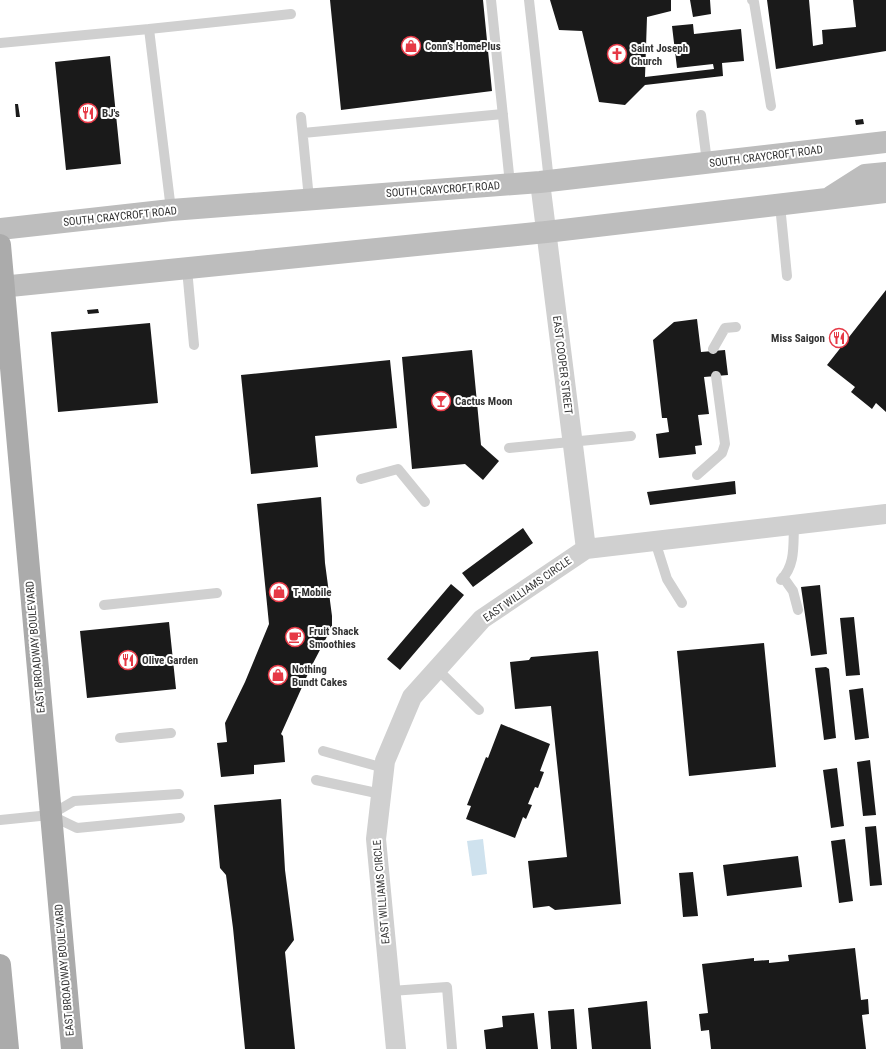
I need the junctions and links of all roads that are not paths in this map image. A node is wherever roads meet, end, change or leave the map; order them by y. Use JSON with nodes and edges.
{"nodes":[{"id":1,"x":491,"y":0,"type":"edge"},
{"id":2,"x":529,"y":0,"type":"edge"},
{"id":3,"x":752,"y":0,"type":"edge"},
{"id":4,"x":291,"y":14,"type":"dead end"},
{"id":5,"x":149,"y":29,"type":"junction"},
{"id":6,"x":0,"y":42,"type":"edge"},
{"id":7,"x":771,"y":106,"type":"dead end"},
{"id":8,"x":503,"y":114,"type":"junction"},
{"id":9,"x":700,"y":114,"type":"dead end"},
{"id":10,"x":301,"y":117,"type":"dead end"},
{"id":11,"x":303,"y":133,"type":"junction"},
{"id":12,"x":886,"y":142,"type":"edge"},
{"id":13,"x":707,"y":162,"type":"junction"},
{"id":14,"x":886,"y":172,"type":"edge"},
{"id":15,"x":544,"y":181,"type":"junction"},
{"id":16,"x":510,"y":184,"type":"junction"},
{"id":17,"x":886,"y":192,"type":"edge"},
{"id":18,"x":310,"y":199,"type":"junction"},
{"id":19,"x":825,"y":199,"type":"junction"},
{"id":20,"x":780,"y":205,"type":"junction"},
{"id":21,"x":171,"y":210,"type":"junction"},
{"id":22,"x":0,"y":229,"type":"edge"},
{"id":23,"x":546,"y":232,"type":"junction"},
{"id":24,"x":0,"y":245,"type":"edge"},
{"id":25,"x":187,"y":269,"type":"junction"},
{"id":26,"x":787,"y":276,"type":"dead end"},
{"id":27,"x":1,"y":287,"type":"edge"},
{"id":28,"x":736,"y":327,"type":"dead end"},
{"id":29,"x":194,"y":345,"type":"dead end"},
{"id":30,"x":713,"y":349,"type":"dead end"},
{"id":31,"x":716,"y":376,"type":"dead end"},
{"id":32,"x":631,"y":436,"type":"dead end"},
{"id":33,"x":572,"y":441,"type":"junction"},
{"id":34,"x":509,"y":448,"type":"dead end"},
{"id":35,"x":697,"y":475,"type":"dead end"},
{"id":36,"x":361,"y":479,"type":"dead end"},
{"id":37,"x":425,"y":502,"type":"dead end"},
{"id":38,"x":886,"y":514,"type":"edge"},
{"id":39,"x":794,"y":525,"type":"junction"},
{"id":40,"x":655,"y":541,"type":"junction"},
{"id":41,"x":586,"y":549,"type":"junction"},
{"id":42,"x":217,"y":593,"type":"dead end"},
{"id":43,"x":682,"y":603,"type":"dead end"},
{"id":44,"x":104,"y":605,"type":"dead end"},
{"id":45,"x":798,"y":610,"type":"dead end"},
{"id":46,"x":437,"y":669,"type":"junction"},
{"id":47,"x":479,"y":710,"type":"dead end"},
{"id":48,"x":171,"y":732,"type":"dead end"},
{"id":49,"x":120,"y":738,"type":"dead end"},
{"id":50,"x":323,"y":751,"type":"dead end"},
{"id":51,"x":384,"y":768,"type":"junction"},
{"id":52,"x":316,"y":780,"type":"dead end"},
{"id":53,"x":179,"y":794,"type":"dead end"},
{"id":54,"x":381,"y":794,"type":"junction"},
{"id":55,"x":50,"y":815,"type":"junction"},
{"id":56,"x":180,"y":818,"type":"dead end"},
{"id":57,"x":0,"y":820,"type":"edge"},
{"id":58,"x":0,"y":974,"type":"edge"},
{"id":59,"x":391,"y":992,"type":"junction"},
{"id":60,"x":8,"y":1049,"type":"edge"},
{"id":61,"x":72,"y":1049,"type":"edge"},
{"id":62,"x":396,"y":1049,"type":"edge"},
{"id":63,"x":452,"y":1049,"type":"edge"}],
"edges":[{"from":1,"to":8,"type":"lane"},
{"from":2,"to":15,"type":"lane"},
{"from":3,"to":7,"type":"lane"},
{"from":4,"to":5,"type":"lane"},
{"from":5,"to":6,"type":"lane"},
{"from":5,"to":21,"type":"lane"},
{"from":8,"to":11,"type":"lane"},
{"from":8,"to":16,"type":"lane"},
{"from":9,"to":13,"type":"lane"},
{"from":10,"to":11,"type":"lane"},
{"from":11,"to":18,"type":"lane"},
{"from":12,"to":13,"type":"main road","name":"SOUTH CRAYCROFT ROAD"},
{"from":13,"to":15,"type":"main road","name":"SOUTH CRAYCROFT ROAD"},
{"from":14,"to":19,"type":"main road"},
{"from":15,"to":16,"type":"main road","name":"SOUTH CRAYCROFT ROAD"},
{"from":15,"to":23,"type":"street","name":"EAST COOPER STREET"},
{"from":16,"to":18,"type":"main road","name":"SOUTH CRAYCROFT ROAD"},
{"from":17,"to":19,"type":"main road"},
{"from":18,"to":21,"type":"main road","name":"SOUTH CRAYCROFT ROAD"},
{"from":19,"to":20,"type":"main road"},
{"from":20,"to":23,"type":"main road"},
{"from":20,"to":26,"type":"lane"},
{"from":21,"to":22,"type":"main road","name":"SOUTH CRAYCROFT ROAD"},
{"from":23,"to":25,"type":"main road"},
{"from":23,"to":33,"type":"street","name":"EAST COOPER STREET"},
{"from":24,"to":27,"type":"main road","name":"EAST BROADWAY BOULEVARD"},
{"from":25,"to":27,"type":"main road"},
{"from":25,"to":29,"type":"lane"},
{"from":27,"to":55,"type":"main road","name":"EAST BROADWAY BOULEVARD"},
{"from":28,"to":30,"type":"lane"},
{"from":31,"to":35,"type":"lane"},
{"from":32,"to":33,"type":"lane"},
{"from":33,"to":34,"type":"lane"},
{"from":33,"to":41,"type":"street","name":"EAST COOPER STREET"},
{"from":36,"to":37,"type":"lane"},
{"from":38,"to":39,"type":"street","name":"EAST WILLIAMS CIRCLE"},
{"from":39,"to":40,"type":"street","name":"EAST WILLIAMS CIRCLE"},
{"from":39,"to":45,"type":"lane"},
{"from":40,"to":41,"type":"street","name":"EAST WILLIAMS CIRCLE"},
{"from":40,"to":43,"type":"lane"},
{"from":41,"to":46,"type":"street","name":"EAST WILLIAMS CIRCLE"},
{"from":42,"to":44,"type":"lane"},
{"from":46,"to":47,"type":"lane"},
{"from":46,"to":51,"type":"street","name":"EAST WILLIAMS CIRCLE"},
{"from":48,"to":49,"type":"lane"},
{"from":50,"to":51,"type":"lane"},
{"from":51,"to":54,"type":"street","name":"EAST WILLIAMS CIRCLE"},
{"from":52,"to":54,"type":"lane"},
{"from":53,"to":55,"type":"lane"},
{"from":54,"to":59,"type":"street","name":"EAST WILLIAMS CIRCLE"},
{"from":55,"to":56,"type":"lane"},
{"from":55,"to":57,"type":"lane"},
{"from":55,"to":61,"type":"main road","name":"EAST BROADWAY BOULEVARD"},
{"from":58,"to":60,"type":"main road"},
{"from":59,"to":62,"type":"street","name":"EAST WILLIAMS CIRCLE"},
{"from":59,"to":63,"type":"lane"}]}
